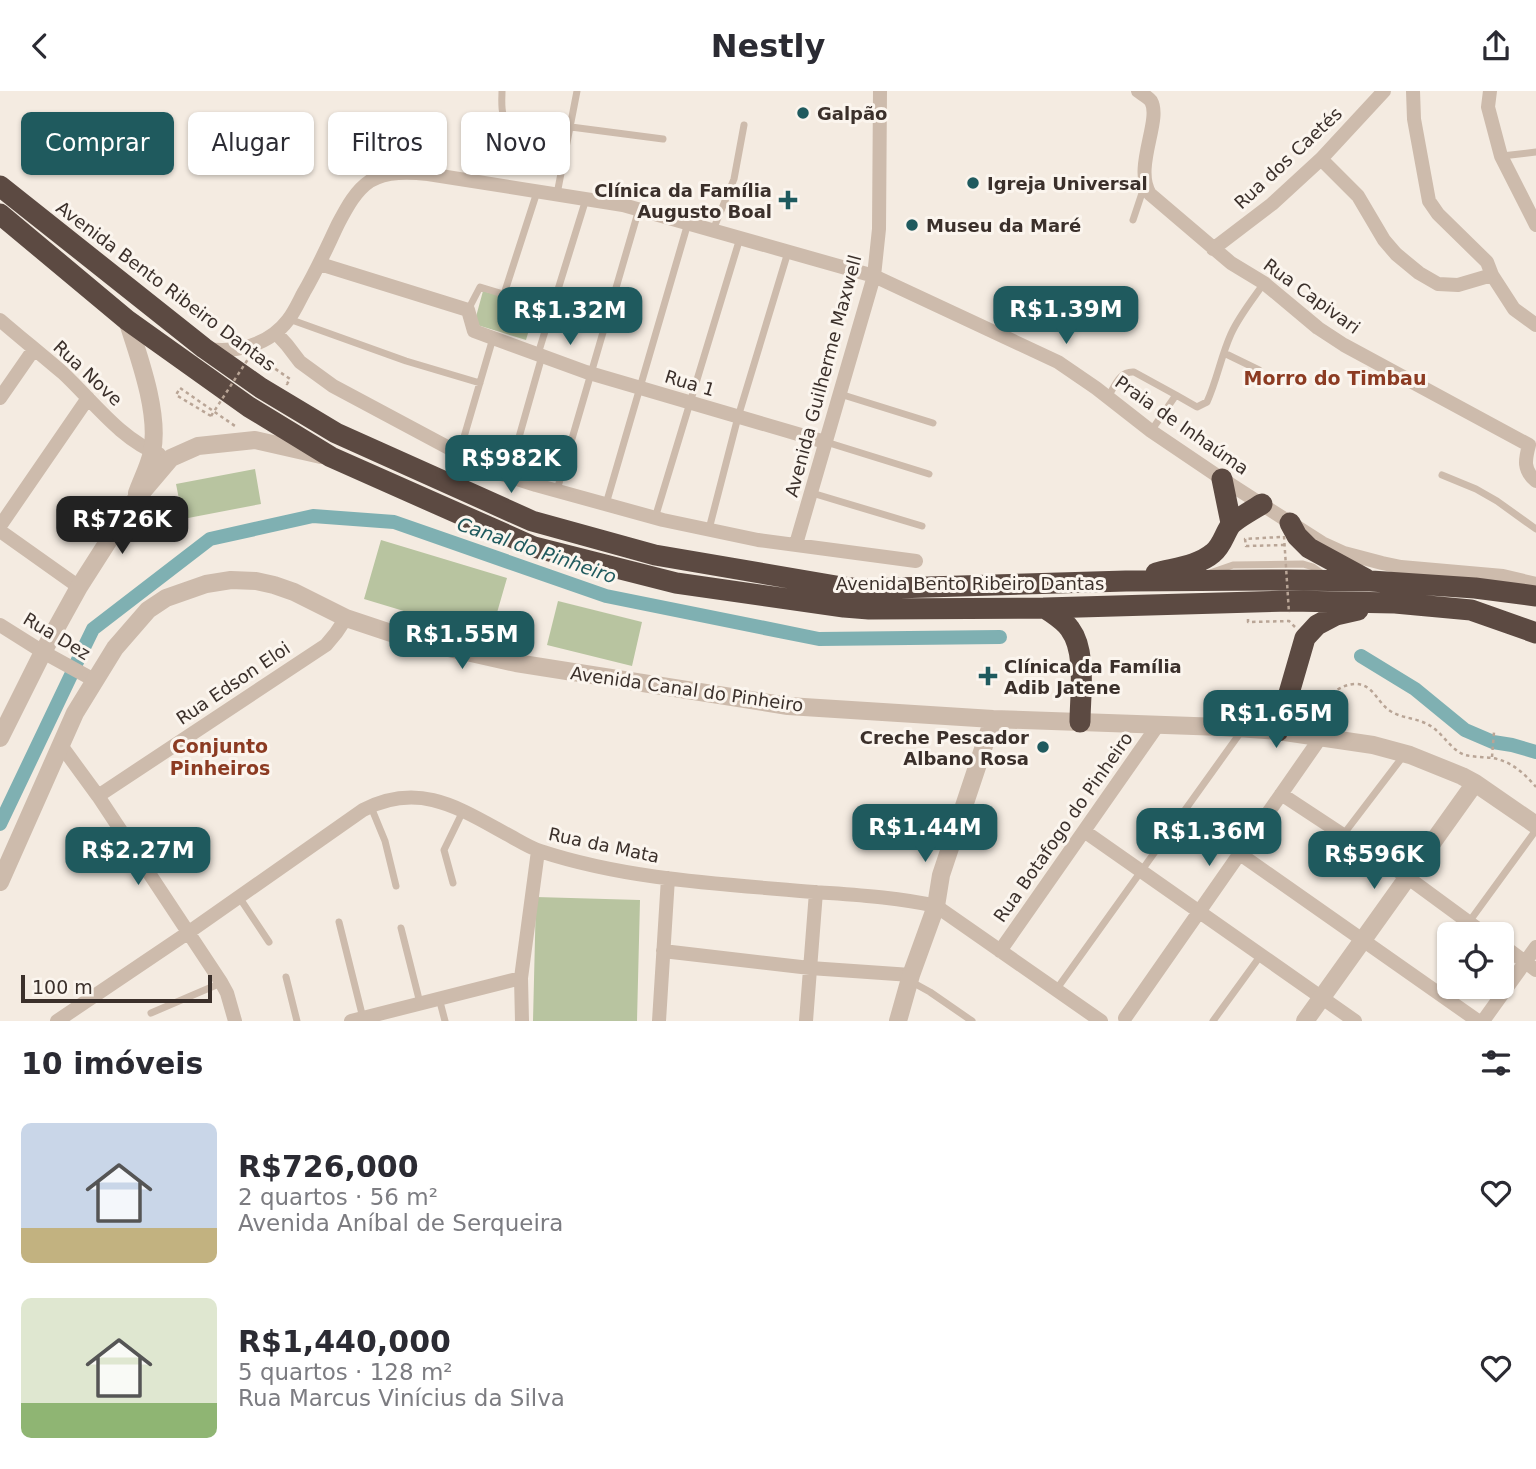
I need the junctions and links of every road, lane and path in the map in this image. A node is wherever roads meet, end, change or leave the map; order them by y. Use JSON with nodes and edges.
{"nodes":[{"id":1,"x":502,"y":91,"type":"edge"},
{"id":2,"x":577,"y":91,"type":"edge"},
{"id":3,"x":880,"y":91,"type":"edge"},
{"id":4,"x":1384,"y":91,"type":"edge"},
{"id":5,"x":1413,"y":91,"type":"edge"},
{"id":6,"x":1490,"y":91,"type":"edge"},
{"id":7,"x":1149,"y":94,"type":"edge"},
{"id":8,"x":503,"y":112,"type":"edge"},
{"id":9,"x":744,"y":125,"type":"dead end"},
{"id":10,"x":571,"y":127,"type":"junction"},
{"id":11,"x":570,"y":131,"type":"edge"},
{"id":12,"x":663,"y":139,"type":"dead end"},
{"id":13,"x":1536,"y":152,"type":"edge"},
{"id":14,"x":1501,"y":156,"type":"junction"},
{"id":15,"x":1321,"y":159,"type":"junction"},
{"id":16,"x":560,"y":175,"type":"edge"},
{"id":17,"x":1144,"y":186,"type":"junction"},
{"id":18,"x":2,"y":188,"type":"edge"},
{"id":19,"x":537,"y":191,"type":"junction"},
{"id":20,"x":557,"y":194,"type":"junction"},
{"id":21,"x":586,"y":199,"type":"junction"},
{"id":22,"x":639,"y":209,"type":"junction"},
{"id":23,"x":0,"y":214,"type":"edge"},
{"id":24,"x":1133,"y":220,"type":"dead end"},
{"id":25,"x":688,"y":222,"type":"junction"},
{"id":26,"x":1536,"y":225,"type":"edge"},
{"id":27,"x":713,"y":230,"type":"junction"},
{"id":28,"x":740,"y":238,"type":"junction"},
{"id":29,"x":1213,"y":249,"type":"junction"},
{"id":30,"x":788,"y":252,"type":"junction"},
{"id":31,"x":320,"y":264,"type":"junction"},
{"id":32,"x":1492,"y":275,"type":"junction"},
{"id":33,"x":874,"y":276,"type":"junction"},
{"id":34,"x":1264,"y":283,"type":"junction"},
{"id":35,"x":504,"y":294,"type":"junction"},
{"id":36,"x":468,"y":310,"type":"junction"},
{"id":37,"x":552,"y":310,"type":"junction"},
{"id":38,"x":289,"y":319,"type":"junction"},
{"id":39,"x":0,"y":320,"type":"edge"},
{"id":40,"x":127,"y":320,"type":"junction"},
{"id":41,"x":1536,"y":325,"type":"edge"},
{"id":42,"x":276,"y":333,"type":"junction"},
{"id":43,"x":493,"y":338,"type":"junction"},
{"id":44,"x":204,"y":348,"type":"junction"},
{"id":45,"x":34,"y":349,"type":"junction"},
{"id":46,"x":236,"y":350,"type":"junction"},
{"id":47,"x":1224,"y":353,"type":"junction"},
{"id":48,"x":540,"y":355,"type":"junction"},
{"id":49,"x":256,"y":363,"type":"dead end"},
{"id":50,"x":1259,"y":370,"type":"dead end"},
{"id":51,"x":591,"y":373,"type":"junction"},
{"id":52,"x":277,"y":377,"type":"dead end"},
{"id":53,"x":480,"y":383,"type":"junction"},
{"id":54,"x":640,"y":388,"type":"junction"},
{"id":55,"x":839,"y":394,"type":"junction"},
{"id":56,"x":1176,"y":395,"type":"junction"},
{"id":57,"x":1108,"y":397,"type":"junction"},
{"id":58,"x":0,"y":398,"type":"edge"},
{"id":59,"x":88,"y":398,"type":"junction"},
{"id":60,"x":689,"y":403,"type":"junction"},
{"id":61,"x":738,"y":418,"type":"junction"},
{"id":62,"x":933,"y":423,"type":"dead end"},
{"id":63,"x":1151,"y":431,"type":"junction"},
{"id":64,"x":255,"y":440,"type":"junction"},
{"id":65,"x":825,"y":442,"type":"junction"},
{"id":66,"x":152,"y":451,"type":"junction"},
{"id":67,"x":459,"y":454,"type":"junction"},
{"id":68,"x":331,"y":457,"type":"junction"},
{"id":69,"x":171,"y":458,"type":"junction"},
{"id":70,"x":929,"y":474,"type":"dead end"},
{"id":71,"x":1443,"y":475,"type":"dead end"},
{"id":72,"x":508,"y":476,"type":"junction"},
{"id":73,"x":1222,"y":479,"type":"junction"},
{"id":74,"x":1536,"y":481,"type":"edge"},
{"id":75,"x":556,"y":491,"type":"junction"},
{"id":76,"x":811,"y":493,"type":"junction"},
{"id":77,"x":133,"y":503,"type":"junction"},
{"id":78,"x":606,"y":504,"type":"junction"},
{"id":79,"x":1262,"y":504,"type":"junction"},
{"id":80,"x":655,"y":518,"type":"junction"},
{"id":81,"x":1231,"y":523,"type":"junction"},
{"id":82,"x":1290,"y":523,"type":"junction"},
{"id":83,"x":922,"y":526,"type":"dead end"},
{"id":84,"x":0,"y":528,"type":"edge"},
{"id":85,"x":709,"y":529,"type":"junction"},
{"id":86,"x":1536,"y":529,"type":"edge"},
{"id":87,"x":1536,"y":540,"type":"edge"},
{"id":88,"x":796,"y":544,"type":"junction"},
{"id":89,"x":1279,"y":545,"type":"dead end"},
{"id":90,"x":916,"y":561,"type":"dead end"},
{"id":91,"x":1126,"y":581,"type":"junction"},
{"id":92,"x":1371,"y":581,"type":"junction"},
{"id":93,"x":1536,"y":584,"type":"edge"},
{"id":94,"x":79,"y":587,"type":"junction"},
{"id":95,"x":1536,"y":596,"type":"edge"},
{"id":96,"x":1395,"y":603,"type":"junction"},
{"id":97,"x":1045,"y":608,"type":"junction"},
{"id":98,"x":1289,"y":613,"type":"dead end"},
{"id":99,"x":346,"y":618,"type":"junction"},
{"id":100,"x":0,"y":625,"type":"edge"},
{"id":101,"x":1536,"y":633,"type":"edge"},
{"id":102,"x":43,"y":652,"type":"junction"},
{"id":103,"x":94,"y":680,"type":"junction"},
{"id":104,"x":5,"y":714,"type":"edge"},
{"id":105,"x":993,"y":719,"type":"junction"},
{"id":106,"x":1080,"y":722,"type":"junction"},
{"id":107,"x":1158,"y":725,"type":"junction"},
{"id":108,"x":1243,"y":729,"type":"junction"},
{"id":109,"x":1494,"y":732,"type":"dead end"},
{"id":110,"x":1287,"y":733,"type":"junction"},
{"id":111,"x":1321,"y":737,"type":"junction"},
{"id":112,"x":0,"y":738,"type":"edge"},
{"id":113,"x":60,"y":744,"type":"junction"},
{"id":114,"x":1405,"y":753,"type":"junction"},
{"id":115,"x":1492,"y":758,"type":"junction"},
{"id":116,"x":1475,"y":783,"type":"junction"},
{"id":117,"x":1536,"y":787,"type":"edge"},
{"id":118,"x":1281,"y":794,"type":"junction"},
{"id":119,"x":98,"y":796,"type":"junction"},
{"id":120,"x":370,"y":806,"type":"junction"},
{"id":121,"x":463,"y":810,"type":"junction"},
{"id":122,"x":1536,"y":828,"type":"edge"},
{"id":123,"x":1084,"y":831,"type":"junction"},
{"id":124,"x":1343,"y":835,"type":"junction"},
{"id":125,"x":538,"y":851,"type":"junction"},
{"id":126,"x":1240,"y":854,"type":"junction"},
{"id":127,"x":1142,"y":871,"type":"junction"},
{"id":128,"x":1407,"y":877,"type":"junction"},
{"id":129,"x":668,"y":879,"type":"junction"},
{"id":130,"x":0,"y":882,"type":"edge"},
{"id":131,"x":453,"y":883,"type":"dead end"},
{"id":132,"x":396,"y":886,"type":"dead end"},
{"id":133,"x":816,"y":892,"type":"junction"},
{"id":134,"x":239,"y":897,"type":"junction"},
{"id":135,"x":936,"y":906,"type":"junction"},
{"id":136,"x":1199,"y":912,"type":"junction"},
{"id":137,"x":340,"y":922,"type":"dead end"},
{"id":138,"x":1469,"y":922,"type":"joint"},
{"id":139,"x":401,"y":928,"type":"dead end"},
{"id":140,"x":189,"y":932,"type":"junction"},
{"id":141,"x":1362,"y":941,"type":"junction"},
{"id":142,"x":269,"y":942,"type":"dead end"},
{"id":143,"x":1536,"y":947,"type":"edge"},
{"id":144,"x":663,"y":951,"type":"junction"},
{"id":145,"x":1000,"y":951,"type":"junction"},
{"id":146,"x":1514,"y":954,"type":"edge"},
{"id":147,"x":1261,"y":955,"type":"junction"},
{"id":148,"x":1531,"y":966,"type":"edge"},
{"id":149,"x":810,"y":968,"type":"junction"},
{"id":150,"x":286,"y":977,"type":"dead end"},
{"id":151,"x":521,"y":978,"type":"junction"},
{"id":152,"x":910,"y":978,"type":"junction"},
{"id":153,"x":221,"y":982,"type":"junction"},
{"id":154,"x":1056,"y":990,"type":"junction"},
{"id":155,"x":439,"y":998,"type":"junction"},
{"id":156,"x":1321,"y":998,"type":"junction"},
{"id":157,"x":420,"y":1003,"type":"junction"},
{"id":158,"x":152,"y":1013,"type":"dead end"},
{"id":159,"x":357,"y":1019,"type":"edge"},
{"id":160,"x":1126,"y":1020,"type":"edge"},
{"id":161,"x":57,"y":1021,"type":"edge"},
{"id":162,"x":234,"y":1021,"type":"edge"},
{"id":163,"x":297,"y":1021,"type":"edge"},
{"id":164,"x":445,"y":1021,"type":"edge"},
{"id":165,"x":522,"y":1021,"type":"edge"},
{"id":166,"x":659,"y":1021,"type":"edge"},
{"id":167,"x":806,"y":1021,"type":"edge"},
{"id":168,"x":898,"y":1021,"type":"edge"},
{"id":169,"x":972,"y":1021,"type":"edge"},
{"id":170,"x":1102,"y":1021,"type":"edge"},
{"id":171,"x":1213,"y":1021,"type":"edge"},
{"id":172,"x":1305,"y":1021,"type":"edge"},
{"id":173,"x":1355,"y":1021,"type":"edge"},
{"id":174,"x":1480,"y":1021,"type":"edge"}],
"edges":[{"from":1,"to":8,"type":"lane"},
{"from":2,"to":10,"type":"lane"},
{"from":3,"to":33,"type":"street","name":"Avenida Guilherme Maxwell"},
{"from":4,"to":15,"type":"street","name":"Rua dos Caetés"},
{"from":5,"to":32,"type":"street"},
{"from":6,"to":14,"type":"street"},
{"from":7,"to":17,"type":"street"},
{"from":9,"to":27,"type":"lane"},
{"from":10,"to":11,"type":"lane"},
{"from":10,"to":12,"type":"lane"},
{"from":13,"to":14,"type":"lane"},
{"from":14,"to":26,"type":"street"},
{"from":15,"to":29,"type":"street","name":"Rua dos Caetés"},
{"from":15,"to":32,"type":"street"},
{"from":16,"to":20,"type":"lane"},
{"from":17,"to":24,"type":"lane"},
{"from":17,"to":29,"type":"street","name":"Rua Capivari"},
{"from":18,"to":44,"type":"highway","name":"Avenida Bento Ribeiro Dantas"},
{"from":19,"to":20,"type":"street","name":"Praia de Inhaúma"},
{"from":19,"to":31,"type":"street","name":"Praia de Inhaúma"},
{"from":19,"to":35,"type":"lane"},
{"from":20,"to":21,"type":"street","name":"Praia de Inhaúma"},
{"from":21,"to":22,"type":"street","name":"Praia de Inhaúma"},
{"from":21,"to":37,"type":"lane"},
{"from":22,"to":25,"type":"street","name":"Praia de Inhaúma"},
{"from":22,"to":51,"type":"lane"},
{"from":23,"to":40,"type":"highway","name":"Avenida Bento Ribeiro Dantas"},
{"from":25,"to":27,"type":"street","name":"Praia de Inhaúma"},
{"from":25,"to":54,"type":"lane"},
{"from":27,"to":28,"type":"street","name":"Praia de Inhaúma"},
{"from":28,"to":30,"type":"street","name":"Praia de Inhaúma"},
{"from":28,"to":60,"type":"lane"},
{"from":29,"to":34,"type":"street","name":"Rua Capivari"},
{"from":30,"to":33,"type":"street","name":"Praia de Inhaúma"},
{"from":30,"to":61,"type":"lane"},
{"from":31,"to":36,"type":"street"},
{"from":31,"to":38,"type":"street","name":"Praia de Inhaúma"},
{"from":32,"to":41,"type":"street"},
{"from":33,"to":55,"type":"street","name":"Avenida Guilherme Maxwell"},
{"from":33,"to":57,"type":"street","name":"Praia de Inhaúma"},
{"from":34,"to":47,"type":"lane"},
{"from":34,"to":74,"type":"street","name":"Rua Capivari"},
{"from":35,"to":36,"type":"lane"},
{"from":35,"to":37,"type":"lane"},
{"from":36,"to":43,"type":"street","name":"Rua 1"},
{"from":37,"to":48,"type":"lane"},
{"from":38,"to":42,"type":"street","name":"Praia de Inhaúma"},
{"from":38,"to":53,"type":"lane"},
{"from":39,"to":45,"type":"street","name":"Rua Nove"},
{"from":40,"to":66,"type":"street"},
{"from":40,"to":68,"type":"highway","name":"Avenida Bento Ribeiro Dantas"},
{"from":42,"to":46,"type":"street","name":"Praia de Inhaúma"},
{"from":42,"to":67,"type":"street"},
{"from":43,"to":48,"type":"street","name":"Rua 1"},
{"from":43,"to":53,"type":"lane"},
{"from":44,"to":46,"type":"street","name":"Praia de Inhaúma"},
{"from":44,"to":91,"type":"highway","name":"Avenida Bento Ribeiro Dantas"},
{"from":45,"to":58,"type":"street"},
{"from":45,"to":59,"type":"street","name":"Rua Nove"},
{"from":46,"to":49,"type":"path"},
{"from":47,"to":50,"type":"lane"},
{"from":47,"to":56,"type":"lane"},
{"from":48,"to":51,"type":"street","name":"Rua 1"},
{"from":48,"to":72,"type":"lane"},
{"from":51,"to":54,"type":"street","name":"Rua 1"},
{"from":51,"to":75,"type":"lane"},
{"from":52,"to":64,"type":"path","bridge":true},
{"from":53,"to":67,"type":"lane"},
{"from":54,"to":60,"type":"street","name":"Rua 1"},
{"from":54,"to":78,"type":"lane"},
{"from":55,"to":62,"type":"lane"},
{"from":55,"to":65,"type":"street","name":"Avenida Guilherme Maxwell"},
{"from":56,"to":57,"type":"lane"},
{"from":56,"to":63,"type":"lane"},
{"from":57,"to":63,"type":"street","name":"Praia de Inhaúma"},
{"from":59,"to":66,"type":"street","name":"Rua Nove"},
{"from":59,"to":84,"type":"street"},
{"from":60,"to":61,"type":"street","name":"Rua 1"},
{"from":60,"to":80,"type":"lane"},
{"from":61,"to":65,"type":"street","name":"Rua 1"},
{"from":61,"to":85,"type":"lane"},
{"from":63,"to":73,"type":"street","name":"Praia de Inhaúma"},
{"from":64,"to":68,"type":"street"},
{"from":64,"to":69,"type":"street"},
{"from":65,"to":70,"type":"lane"},
{"from":65,"to":76,"type":"street","name":"Avenida Guilherme Maxwell"},
{"from":66,"to":69,"type":"street","name":"Rua Nove"},
{"from":66,"to":77,"type":"street"},
{"from":67,"to":72,"type":"street"},
{"from":68,"to":97,"type":"highway","name":"Avenida Bento Ribeiro Dantas"},
{"from":69,"to":77,"type":"street"},
{"from":71,"to":86,"type":"lane"},
{"from":72,"to":75,"type":"street"},
{"from":73,"to":79,"type":"street","name":"Praia de Inhaúma"},
{"from":73,"to":81,"type":"highway"},
{"from":75,"to":78,"type":"street"},
{"from":76,"to":83,"type":"lane"},
{"from":76,"to":88,"type":"street","name":"Avenida Guilherme Maxwell"},
{"from":77,"to":94,"type":"street"},
{"from":78,"to":80,"type":"street"},
{"from":79,"to":81,"type":"highway"},
{"from":79,"to":82,"type":"street","name":"Praia de Inhaúma"},
{"from":80,"to":85,"type":"street"},
{"from":81,"to":91,"type":"highway"},
{"from":82,"to":92,"type":"highway"},
{"from":82,"to":93,"type":"street","name":"Praia de Inhaúma"},
{"from":84,"to":94,"type":"street"},
{"from":85,"to":88,"type":"street"},
{"from":86,"to":87,"type":"lane"},
{"from":88,"to":90,"type":"street"},
{"from":89,"to":98,"type":"path","bridge":true},
{"from":91,"to":92,"type":"highway","name":"Avenida Bento Ribeiro Dantas"},
{"from":92,"to":95,"type":"highway","name":"Avenida Bento Ribeiro Dantas"},
{"from":94,"to":102,"type":"street"},
{"from":96,"to":97,"type":"highway","name":"Avenida Bento Ribeiro Dantas"},
{"from":96,"to":101,"type":"highway","name":"Avenida Bento Ribeiro Dantas"},
{"from":96,"to":110,"type":"highway"},
{"from":97,"to":106,"type":"highway"},
{"from":99,"to":103,"type":"street","name":"Avenida Canal do Pinheiro"},
{"from":99,"to":105,"type":"street","name":"Avenida Canal do Pinheiro"},
{"from":99,"to":119,"type":"street","name":"Rua Edson Eloi"},
{"from":100,"to":102,"type":"street","name":"Rua Dez"},
{"from":102,"to":103,"type":"street","name":"Rua Dez"},
{"from":102,"to":104,"type":"street"},
{"from":103,"to":113,"type":"street","name":"Avenida Canal do Pinheiro"},
{"from":104,"to":112,"type":"street"},
{"from":105,"to":106,"type":"street","name":"Avenida Canal do Pinheiro"},
{"from":105,"to":135,"type":"street"},
{"from":106,"to":107,"type":"street","name":"Avenida Canal do Pinheiro"},
{"from":107,"to":108,"type":"street","name":"Avenida Canal do Pinheiro"},
{"from":107,"to":123,"type":"street","name":"Rua Botafogo do Pinheiro"},
{"from":108,"to":110,"type":"street","name":"Avenida Canal do Pinheiro"},
{"from":108,"to":127,"type":"lane"},
{"from":109,"to":115,"type":"path"},
{"from":110,"to":111,"type":"street","name":"Avenida Canal do Pinheiro"},
{"from":110,"to":115,"type":"path"},
{"from":111,"to":114,"type":"street","name":"Avenida Canal do Pinheiro"},
{"from":111,"to":118,"type":"street"},
{"from":113,"to":119,"type":"street"},
{"from":113,"to":130,"type":"street","name":"Avenida Canal do Pinheiro"},
{"from":114,"to":116,"type":"street","name":"Avenida Canal do Pinheiro"},
{"from":114,"to":124,"type":"lane"},
{"from":115,"to":117,"type":"path"},
{"from":116,"to":122,"type":"street","name":"Avenida Canal do Pinheiro"},
{"from":116,"to":128,"type":"street"},
{"from":118,"to":124,"type":"street"},
{"from":118,"to":126,"type":"street"},
{"from":119,"to":140,"type":"street"},
{"from":120,"to":121,"type":"street","name":"Rua da Mata"},
{"from":120,"to":132,"type":"lane"},
{"from":120,"to":134,"type":"street","name":"Rua da Mata"},
{"from":121,"to":125,"type":"street","name":"Rua da Mata"},
{"from":121,"to":131,"type":"lane"},
{"from":122,"to":138,"type":"lane"},
{"from":123,"to":127,"type":"street"},
{"from":123,"to":145,"type":"street","name":"Rua Botafogo do Pinheiro"},
{"from":124,"to":128,"type":"street"},
{"from":125,"to":129,"type":"street","name":"Rua da Mata"},
{"from":125,"to":151,"type":"street"},
{"from":126,"to":136,"type":"street"},
{"from":126,"to":141,"type":"street"},
{"from":127,"to":136,"type":"street"},
{"from":127,"to":154,"type":"lane"},
{"from":128,"to":138,"type":"street"},
{"from":128,"to":141,"type":"street"},
{"from":129,"to":133,"type":"street","name":"Rua da Mata"},
{"from":129,"to":144,"type":"street"},
{"from":133,"to":135,"type":"street","name":"Rua da Mata"},
{"from":133,"to":149,"type":"street"},
{"from":134,"to":140,"type":"street","name":"Rua da Mata"},
{"from":134,"to":142,"type":"lane"},
{"from":135,"to":145,"type":"street","name":"Rua da Mata"},
{"from":135,"to":152,"type":"street"},
{"from":136,"to":147,"type":"street"},
{"from":136,"to":160,"type":"street"},
{"from":137,"to":159,"type":"lane"},
{"from":139,"to":157,"type":"lane"},
{"from":140,"to":153,"type":"street"},
{"from":140,"to":161,"type":"street","name":"Rua da Mata"},
{"from":141,"to":156,"type":"street"},
{"from":141,"to":174,"type":"street"},
{"from":143,"to":148,"type":"street"},
{"from":144,"to":149,"type":"street"},
{"from":144,"to":166,"type":"street"},
{"from":145,"to":154,"type":"street","name":"Rua da Mata"},
{"from":146,"to":148,"type":"street"},
{"from":147,"to":156,"type":"street"},
{"from":147,"to":171,"type":"lane"},
{"from":148,"to":174,"type":"street"},
{"from":149,"to":152,"type":"street"},
{"from":149,"to":167,"type":"street"},
{"from":150,"to":163,"type":"lane"},
{"from":151,"to":155,"type":"street"},
{"from":151,"to":165,"type":"street"},
{"from":152,"to":168,"type":"street"},
{"from":152,"to":169,"type":"lane"},
{"from":153,"to":158,"type":"lane"},
{"from":153,"to":162,"type":"street"},
{"from":154,"to":170,"type":"street","name":"Rua da Mata"},
{"from":155,"to":157,"type":"street"},
{"from":155,"to":164,"type":"lane"},
{"from":156,"to":172,"type":"street"},
{"from":156,"to":173,"type":"street"},
{"from":157,"to":159,"type":"street"},
{"from":160,"to":170,"type":"street"}]}
